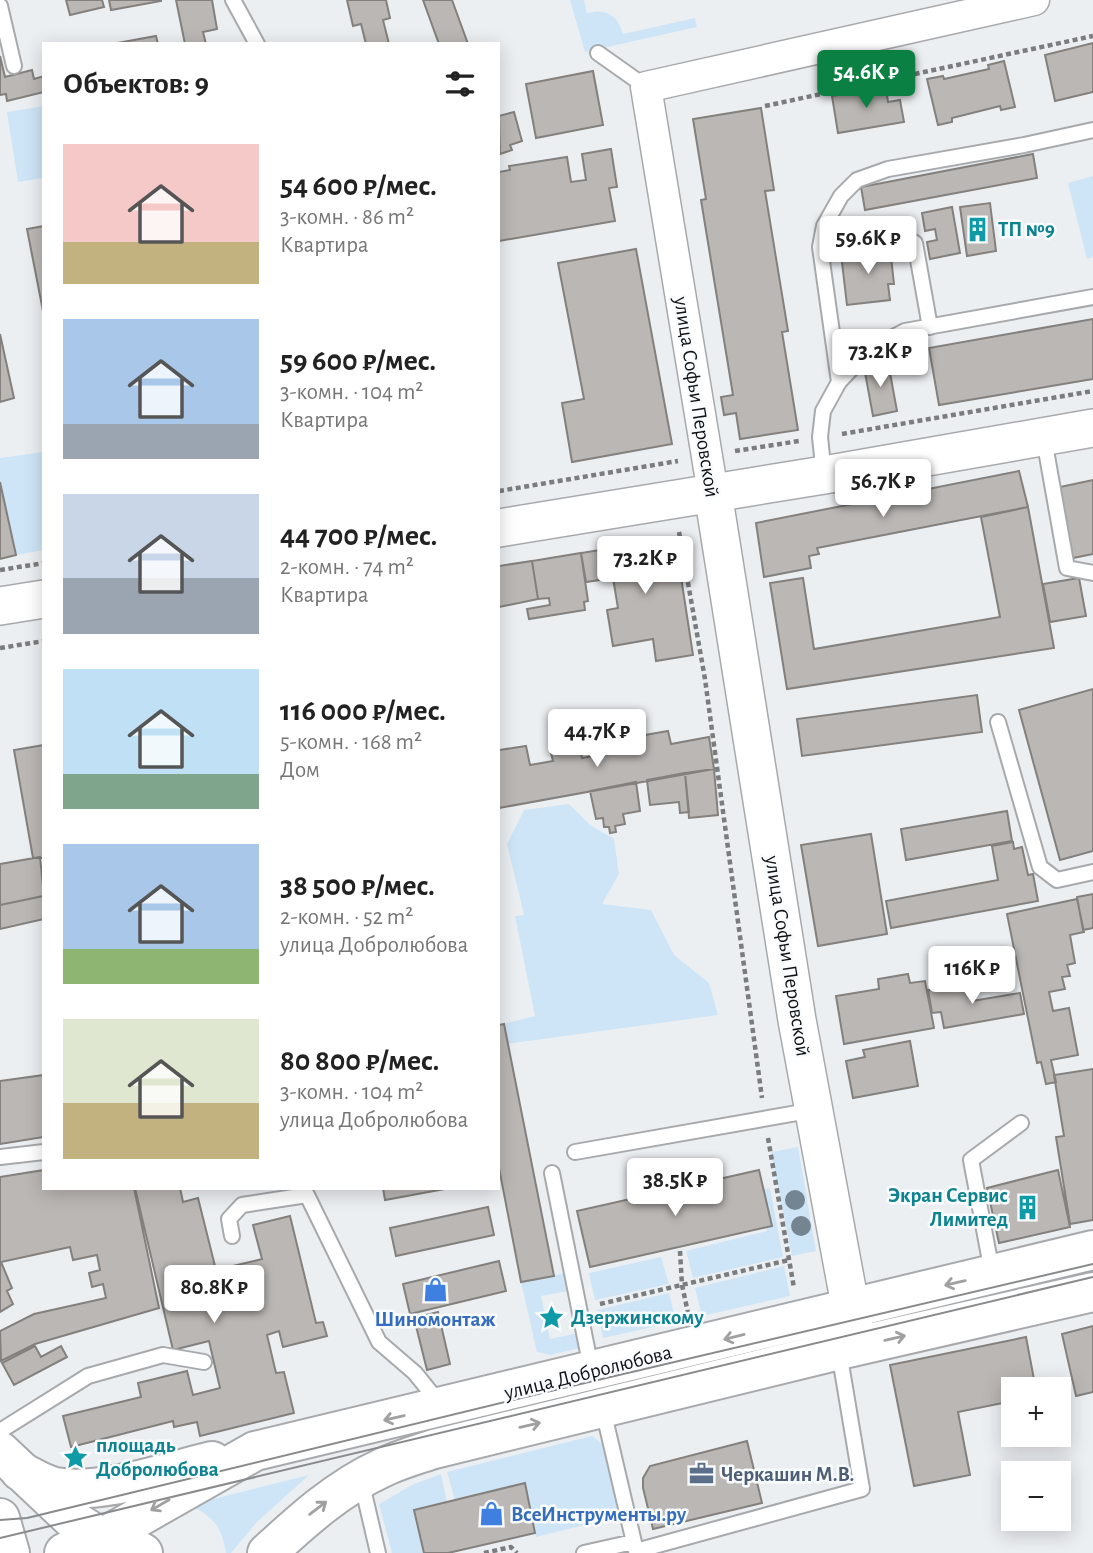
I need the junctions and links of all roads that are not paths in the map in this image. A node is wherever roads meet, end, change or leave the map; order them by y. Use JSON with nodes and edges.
{"nodes":[{"id":1,"x":233,"y":0,"type":"edge"},
{"id":2,"x":1034,"y":0,"type":"edge"},
{"id":3,"x":0,"y":6,"type":"edge"},
{"id":4,"x":256,"y":42,"type":"edge"},
{"id":5,"x":598,"y":53,"type":"dead end"},
{"id":6,"x":14,"y":66,"type":"dead end"},
{"id":7,"x":646,"y":87,"type":"junction"},
{"id":8,"x":1093,"y":130,"type":"edge"},
{"id":9,"x":820,"y":247,"type":"junction"},
{"id":10,"x":1093,"y":297,"type":"edge"},
{"id":11,"x":930,"y":327,"type":"junction"},
{"id":12,"x":839,"y":382,"type":"junction"},
{"id":13,"x":1093,"y":428,"type":"edge"},
{"id":14,"x":1044,"y":437,"type":"junction"},
{"id":15,"x":824,"y":475,"type":"junction"},
{"id":16,"x":713,"y":493,"type":"junction"},
{"id":17,"x":500,"y":528,"type":"edge"},
{"id":18,"x":1093,"y":573,"type":"edge"},
{"id":19,"x":42,"y":599,"type":"edge"},
{"id":20,"x":0,"y":606,"type":"edge"},
{"id":21,"x":998,"y":722,"type":"dead end"},
{"id":22,"x":1093,"y":872,"type":"edge"},
{"id":23,"x":814,"y":1110,"type":"junction"},
{"id":24,"x":1021,"y":1123,"type":"dead end"},
{"id":25,"x":42,"y":1152,"type":"edge"},
{"id":26,"x":575,"y":1152,"type":"dead end"},
{"id":27,"x":0,"y":1157,"type":"edge"},
{"id":28,"x":552,"y":1173,"type":"dead end"},
{"id":29,"x":232,"y":1236,"type":"dead end"},
{"id":30,"x":1093,"y":1250,"type":"edge"},
{"id":31,"x":992,"y":1274,"type":"junction"},
{"id":32,"x":1093,"y":1292,"type":"edge"},
{"id":33,"x":850,"y":1308,"type":"junction"},
{"id":34,"x":848,"y":1348,"type":"junction"},
{"id":35,"x":204,"y":1362,"type":"dead end"},
{"id":36,"x":596,"y":1389,"type":"junction"},
{"id":37,"x":454,"y":1424,"type":"junction"},
{"id":38,"x":0,"y":1431,"type":"edge"},
{"id":39,"x":255,"y":1451,"type":"junction"},
{"id":40,"x":10,"y":1461,"type":"edge"},
{"id":41,"x":361,"y":1480,"type":"junction"},
{"id":42,"x":0,"y":1518,"type":"edge"},
{"id":43,"x":102,"y":1538,"type":"junction"},
{"id":44,"x":635,"y":1549,"type":"edge"},
{"id":45,"x":10,"y":1553,"type":"edge"},
{"id":46,"x":64,"y":1553,"type":"edge"},
{"id":47,"x":143,"y":1553,"type":"edge"},
{"id":48,"x":267,"y":1553,"type":"edge"},
{"id":49,"x":378,"y":1553,"type":"edge"},
{"id":50,"x":584,"y":1553,"type":"edge"}],
"edges":[{"from":1,"to":4,"type":"lane"},
{"from":2,"to":7,"type":"street"},
{"from":3,"to":6,"type":"lane"},
{"from":5,"to":7,"type":"lane"},
{"from":7,"to":16,"type":"street","name":"улица Софьи Перовской"},
{"from":8,"to":9,"type":"lane"},
{"from":9,"to":11,"type":"lane"},
{"from":9,"to":12,"type":"lane"},
{"from":10,"to":11,"type":"lane"},
{"from":11,"to":12,"type":"lane"},
{"from":12,"to":15,"type":"lane"},
{"from":13,"to":14,"type":"street"},
{"from":14,"to":15,"type":"street"},
{"from":14,"to":18,"type":"lane"},
{"from":15,"to":16,"type":"street"},
{"from":16,"to":17,"type":"street"},
{"from":16,"to":23,"type":"street","name":"улица Софьи Перовской"},
{"from":19,"to":20,"type":"street"},
{"from":21,"to":22,"type":"lane"},
{"from":23,"to":26,"type":"lane"},
{"from":23,"to":33,"type":"street","name":"улица Софьи Перовской"},
{"from":24,"to":31,"type":"lane"},
{"from":25,"to":27,"type":"lane"},
{"from":28,"to":36,"type":"lane"},
{"from":29,"to":37,"type":"lane"},
{"from":30,"to":31,"type":"main road","name":"улица Добролюбова"},
{"from":31,"to":33,"type":"main road","name":"улица Добролюбова","one_way":true},
{"from":34,"to":32,"type":"main road","name":"улица Добролюбова","one_way":true},
{"from":33,"to":34,"type":"street","name":"улица Софьи Перовской"},
{"from":33,"to":36,"type":"main road","name":"улица Добролюбова","one_way":true},
{"from":34,"to":36,"type":"main road","name":"улица Добролюбова"},
{"from":34,"to":44,"type":"lane"},
{"from":35,"to":38,"type":"lane"},
{"from":36,"to":37,"type":"main road","name":"улица Добролюбова"},
{"from":36,"to":44,"type":"lane"},
{"from":37,"to":39,"type":"main road","name":"улица Добролюбова","one_way":true},
{"from":37,"to":41,"type":"main road","name":"улица Добролюбова"},
{"from":39,"to":40,"type":"main road"},
{"from":39,"to":43,"type":"main road","name":"улица Добролюбова","one_way":true},
{"from":40,"to":43,"type":"main road"},
{"from":48,"to":41,"type":"main road","name":"улица Добролюбова","one_way":true},
{"from":41,"to":49,"type":"lane"},
{"from":42,"to":45,"type":"main road"},
{"from":43,"to":46,"type":"main road","name":"улица Добролюбова"},
{"from":43,"to":47,"type":"main road"},
{"from":44,"to":50,"type":"lane"}]}
